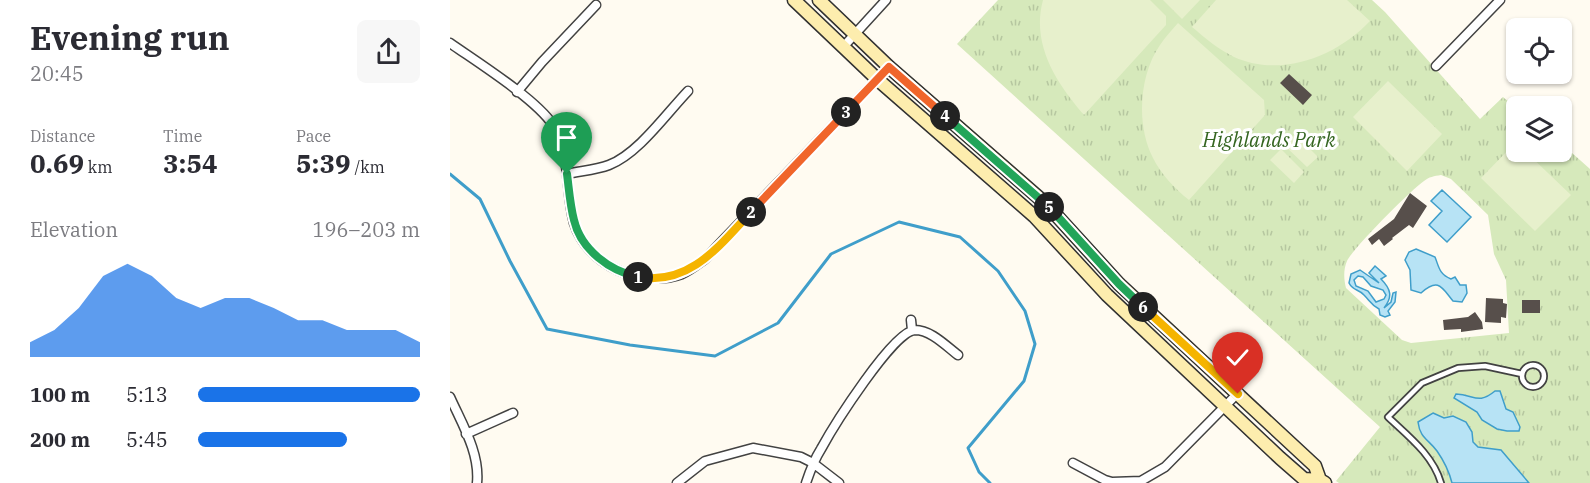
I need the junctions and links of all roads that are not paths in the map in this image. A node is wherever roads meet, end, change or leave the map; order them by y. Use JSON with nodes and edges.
{"nodes":[{"id":1,"x":794,"y":0,"type":"edge"},
{"id":2,"x":819,"y":0,"type":"edge"},
{"id":3,"x":886,"y":0,"type":"edge"},
{"id":4,"x":1500,"y":0,"type":"edge"},
{"id":5,"x":596,"y":5,"type":"dead end"},
{"id":6,"x":856,"y":34,"type":"junction"},
{"id":7,"x":450,"y":43,"type":"edge"},
{"id":8,"x":844,"y":46,"type":"junction"},
{"id":9,"x":1436,"y":66,"type":"dead end"},
{"id":10,"x":889,"y":67,"type":"junction"},
{"id":11,"x":878,"y":79,"type":"junction"},
{"id":12,"x":688,"y":91,"type":"dead end"},
{"id":13,"x":518,"y":92,"type":"junction"},
{"id":14,"x":567,"y":174,"type":"junction"},
{"id":15,"x":911,"y":320,"type":"dead end"},
{"id":16,"x":912,"y":330,"type":"junction"},
{"id":17,"x":958,"y":355,"type":"dead end"},
{"id":18,"x":1522,"y":374,"type":"junction"},
{"id":19,"x":1238,"y":394,"type":"junction"},
{"id":20,"x":450,"y":397,"type":"edge"},
{"id":21,"x":1226,"y":407,"type":"junction"},
{"id":22,"x":513,"y":413,"type":"dead end"},
{"id":23,"x":466,"y":434,"type":"junction"},
{"id":24,"x":813,"y":463,"type":"junction"},
{"id":25,"x":1073,"y":463,"type":"dead end"},
{"id":26,"x":1320,"y":482,"type":"edge"},
{"id":27,"x":477,"y":483,"type":"edge"},
{"id":28,"x":677,"y":483,"type":"edge"},
{"id":29,"x":806,"y":483,"type":"edge"},
{"id":30,"x":839,"y":483,"type":"edge"},
{"id":31,"x":1441,"y":483,"type":"edge"}],
"edges":[{"from":1,"to":8,"type":"main road"},
{"from":2,"to":6,"type":"main road"},
{"from":3,"to":6,"type":"street"},
{"from":4,"to":9,"type":"street"},
{"from":5,"to":13,"type":"street"},
{"from":6,"to":8,"type":"street"},
{"from":6,"to":10,"type":"main road"},
{"from":7,"to":13,"type":"street"},
{"from":8,"to":11,"type":"main road"},
{"from":10,"to":11,"type":"street"},
{"from":10,"to":19,"type":"main road"},
{"from":11,"to":14,"type":"street"},
{"from":11,"to":21,"type":"main road"},
{"from":12,"to":14,"type":"street"},
{"from":13,"to":14,"type":"street"},
{"from":15,"to":16,"type":"street"},
{"from":16,"to":17,"type":"street"},
{"from":16,"to":24,"type":"street"},
{"from":18,"to":18,"type":"lane"},
{"from":18,"to":31,"type":"lane"},
{"from":19,"to":21,"type":"street"},
{"from":19,"to":26,"type":"main road"},
{"from":20,"to":23,"type":"street"},
{"from":21,"to":25,"type":"street"},
{"from":21,"to":26,"type":"main road"},
{"from":22,"to":23,"type":"street"},
{"from":23,"to":27,"type":"street"},
{"from":24,"to":28,"type":"street"},
{"from":24,"to":29,"type":"street"},
{"from":24,"to":30,"type":"street"}]}
